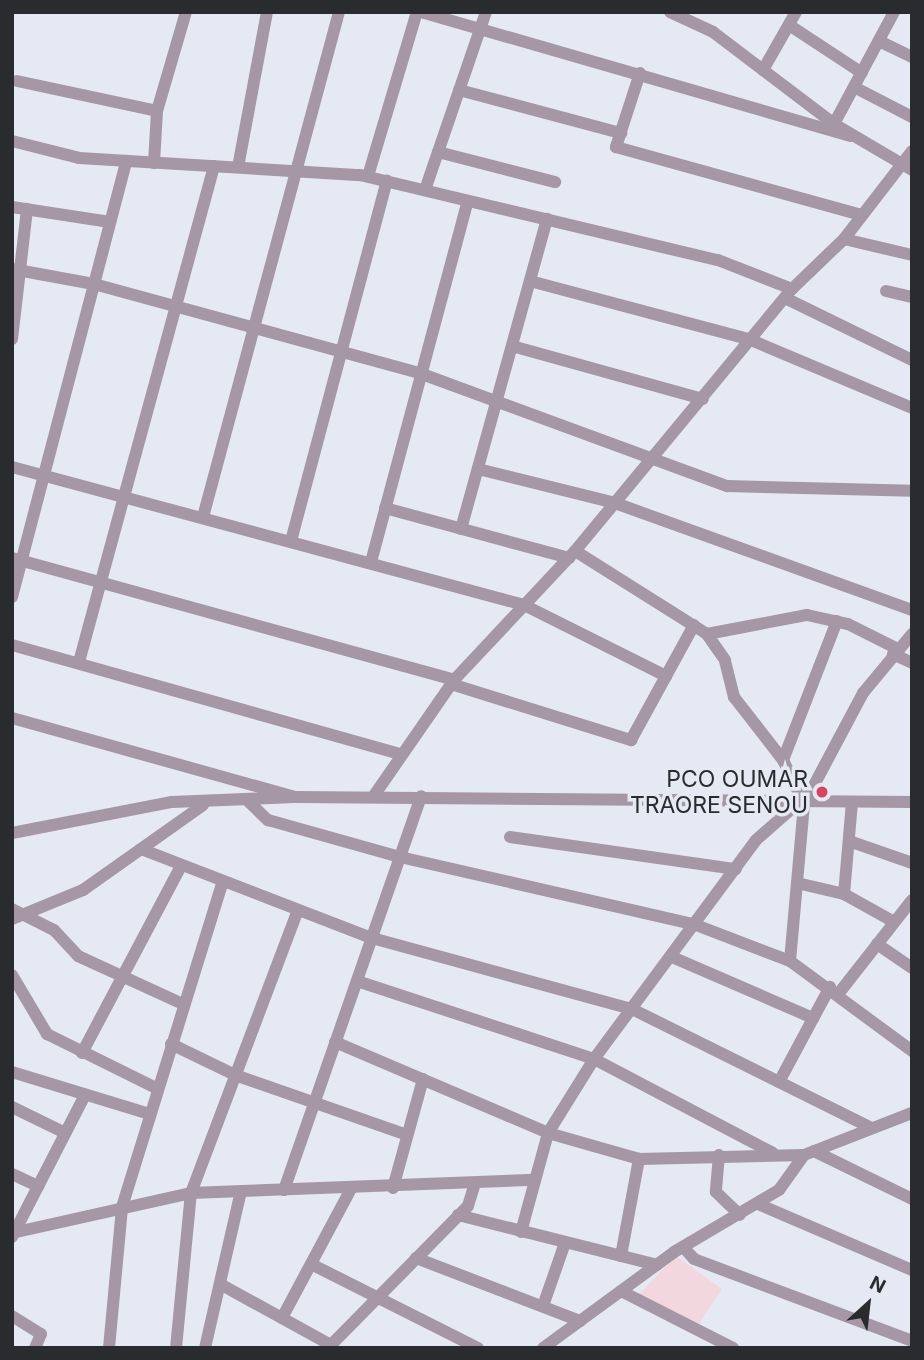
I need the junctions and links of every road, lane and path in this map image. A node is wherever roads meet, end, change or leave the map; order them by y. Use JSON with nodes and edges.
{"nodes":[{"id":1,"x":186,"y":12,"type":"edge"},
{"id":2,"x":267,"y":12,"type":"edge"},
{"id":3,"x":339,"y":12,"type":"edge"},
{"id":4,"x":419,"y":12,"type":"edge"},
{"id":5,"x":486,"y":12,"type":"edge"},
{"id":6,"x":670,"y":12,"type":"edge"},
{"id":7,"x":796,"y":12,"type":"edge"},
{"id":8,"x":890,"y":13,"type":"edge"},
{"id":9,"x":789,"y":25,"type":"junction"},
{"id":10,"x":480,"y":29,"type":"junction"},
{"id":11,"x":879,"y":41,"type":"junction"},
{"id":12,"x":912,"y":57,"type":"edge"},
{"id":13,"x":763,"y":70,"type":"junction"},
{"id":14,"x":640,"y":73,"type":"junction"},
{"id":15,"x":862,"y":73,"type":"junction"},
{"id":16,"x":17,"y":81,"type":"dead end"},
{"id":17,"x":854,"y":87,"type":"junction"},
{"id":18,"x":459,"y":90,"type":"junction"},
{"id":19,"x":157,"y":111,"type":"junction"},
{"id":20,"x":912,"y":117,"type":"edge"},
{"id":21,"x":834,"y":124,"type":"junction"},
{"id":22,"x":621,"y":133,"type":"junction"},
{"id":23,"x":850,"y":136,"type":"junction"},
{"id":24,"x":12,"y":141,"type":"edge"},
{"id":25,"x":912,"y":150,"type":"edge"},
{"id":26,"x":438,"y":152,"type":"junction"},
{"id":27,"x":126,"y":161,"type":"junction"},
{"id":28,"x":155,"y":163,"type":"junction"},
{"id":29,"x":214,"y":166,"type":"junction"},
{"id":30,"x":238,"y":167,"type":"junction"},
{"id":31,"x":906,"y":167,"type":"edge"},
{"id":32,"x":296,"y":170,"type":"junction"},
{"id":33,"x":368,"y":176,"type":"junction"},
{"id":34,"x":387,"y":181,"type":"junction"},
{"id":35,"x":555,"y":182,"type":"dead end"},
{"id":36,"x":425,"y":190,"type":"junction"},
{"id":37,"x":468,"y":201,"type":"junction"},
{"id":38,"x":12,"y":207,"type":"edge"},
{"id":39,"x":27,"y":209,"type":"junction"},
{"id":40,"x":862,"y":215,"type":"junction"},
{"id":41,"x":547,"y":219,"type":"junction"},
{"id":42,"x":110,"y":222,"type":"junction"},
{"id":43,"x":844,"y":239,"type":"junction"},
{"id":44,"x":912,"y":255,"type":"edge"},
{"id":45,"x":16,"y":270,"type":"edge"},
{"id":46,"x":530,"y":281,"type":"junction"},
{"id":47,"x":94,"y":284,"type":"junction"},
{"id":48,"x":886,"y":291,"type":"dead end"},
{"id":49,"x":789,"y":293,"type":"junction"},
{"id":50,"x":912,"y":297,"type":"edge"},
{"id":51,"x":176,"y":307,"type":"junction"},
{"id":52,"x":257,"y":329,"type":"junction"},
{"id":53,"x":13,"y":331,"type":"edge"},
{"id":54,"x":12,"y":339,"type":"edge"},
{"id":55,"x":751,"y":340,"type":"junction"},
{"id":56,"x":512,"y":346,"type":"junction"},
{"id":57,"x":342,"y":352,"type":"junction"},
{"id":58,"x":912,"y":360,"type":"edge"},
{"id":59,"x":422,"y":374,"type":"junction"},
{"id":60,"x":703,"y":399,"type":"junction"},
{"id":61,"x":497,"y":400,"type":"junction"},
{"id":62,"x":912,"y":408,"type":"edge"},
{"id":63,"x":656,"y":456,"type":"junction"},
{"id":64,"x":12,"y":467,"type":"edge"},
{"id":65,"x":478,"y":469,"type":"junction"},
{"id":66,"x":43,"y":474,"type":"junction"},
{"id":67,"x":912,"y":491,"type":"edge"},
{"id":68,"x":125,"y":496,"type":"junction"},
{"id":69,"x":615,"y":503,"type":"junction"},
{"id":70,"x":385,"y":508,"type":"junction"},
{"id":71,"x":203,"y":517,"type":"junction"},
{"id":72,"x":461,"y":528,"type":"junction"},
{"id":73,"x":291,"y":541,"type":"junction"},
{"id":74,"x":572,"y":554,"type":"junction"},
{"id":75,"x":17,"y":559,"type":"edge"},
{"id":76,"x":371,"y":562,"type":"junction"},
{"id":77,"x":101,"y":582,"type":"junction"},
{"id":78,"x":12,"y":597,"type":"edge"},
{"id":79,"x":524,"y":605,"type":"junction"},
{"id":80,"x":912,"y":610,"type":"edge"},
{"id":81,"x":837,"y":621,"type":"junction"},
{"id":82,"x":694,"y":625,"type":"junction"},
{"id":83,"x":708,"y":634,"type":"junction"},
{"id":84,"x":912,"y":634,"type":"edge"},
{"id":85,"x":12,"y":645,"type":"edge"},
{"id":86,"x":895,"y":652,"type":"junction"},
{"id":87,"x":79,"y":662,"type":"junction"},
{"id":88,"x":912,"y":663,"type":"edge"},
{"id":89,"x":666,"y":676,"type":"junction"},
{"id":90,"x":453,"y":682,"type":"junction"},
{"id":91,"x":12,"y":718,"type":"edge"},
{"id":92,"x":399,"y":754,"type":"junction"},
{"id":93,"x":783,"y":760,"type":"junction"},
{"id":94,"x":294,"y":796,"type":"junction"},
{"id":95,"x":421,"y":796,"type":"junction"},
{"id":96,"x":373,"y":797,"type":"junction"},
{"id":97,"x":248,"y":801,"type":"junction"},
{"id":98,"x":912,"y":802,"type":"edge"},
{"id":99,"x":852,"y":803,"type":"junction"},
{"id":100,"x":800,"y":804,"type":"junction"},
{"id":101,"x":203,"y":805,"type":"junction"},
{"id":102,"x":12,"y":833,"type":"edge"},
{"id":103,"x":510,"y":837,"type":"dead end"},
{"id":104,"x":849,"y":841,"type":"junction"},
{"id":105,"x":141,"y":849,"type":"junction"},
{"id":106,"x":400,"y":857,"type":"junction"},
{"id":107,"x":912,"y":863,"type":"edge"},
{"id":108,"x":181,"y":866,"type":"junction"},
{"id":109,"x":736,"y":869,"type":"junction"},
{"id":110,"x":797,"y":883,"type":"junction"},
{"id":111,"x":222,"y":884,"type":"junction"},
{"id":112,"x":844,"y":894,"type":"junction"},
{"id":113,"x":911,"y":903,"type":"edge"},
{"id":114,"x":297,"y":912,"type":"junction"},
{"id":115,"x":16,"y":914,"type":"edge"},
{"id":116,"x":894,"y":922,"type":"junction"},
{"id":117,"x":696,"y":925,"type":"junction"},
{"id":118,"x":372,"y":938,"type":"junction"},
{"id":119,"x":877,"y":944,"type":"junction"},
{"id":120,"x":672,"y":957,"type":"junction"},
{"id":121,"x":790,"y":961,"type":"junction"},
{"id":122,"x":912,"y":968,"type":"edge"},
{"id":123,"x":12,"y":975,"type":"edge"},
{"id":124,"x":122,"y":976,"type":"junction"},
{"id":125,"x":357,"y":981,"type":"junction"},
{"id":126,"x":834,"y":990,"type":"junction"},
{"id":127,"x":183,"y":1004,"type":"junction"},
{"id":128,"x":632,"y":1009,"type":"junction"},
{"id":129,"x":813,"y":1018,"type":"junction"},
{"id":130,"x":335,"y":1042,"type":"junction"},
{"id":131,"x":171,"y":1044,"type":"junction"},
{"id":132,"x":912,"y":1051,"type":"edge"},
{"id":133,"x":82,"y":1053,"type":"junction"},
{"id":134,"x":594,"y":1059,"type":"junction"},
{"id":135,"x":12,"y":1072,"type":"edge"},
{"id":136,"x":236,"y":1075,"type":"junction"},
{"id":137,"x":423,"y":1079,"type":"junction"},
{"id":138,"x":779,"y":1082,"type":"junction"},
{"id":139,"x":156,"y":1088,"type":"junction"},
{"id":140,"x":85,"y":1095,"type":"junction"},
{"id":141,"x":314,"y":1102,"type":"junction"},
{"id":142,"x":12,"y":1107,"type":"edge"},
{"id":143,"x":912,"y":1112,"type":"edge"},
{"id":144,"x":149,"y":1114,"type":"junction"},
{"id":145,"x":870,"y":1127,"type":"junction"},
{"id":146,"x":65,"y":1133,"type":"junction"},
{"id":147,"x":548,"y":1133,"type":"junction"},
{"id":148,"x":407,"y":1135,"type":"junction"},
{"id":149,"x":773,"y":1153,"type":"junction"},
{"id":150,"x":809,"y":1153,"type":"junction"},
{"id":151,"x":719,"y":1155,"type":"junction"},
{"id":152,"x":639,"y":1158,"type":"junction"},
{"id":153,"x":12,"y":1174,"type":"edge"},
{"id":154,"x":536,"y":1180,"type":"junction"},
{"id":155,"x":475,"y":1183,"type":"junction"},
{"id":156,"x":38,"y":1186,"type":"junction"},
{"id":157,"x":393,"y":1188,"type":"junction"},
{"id":158,"x":351,"y":1189,"type":"junction"},
{"id":159,"x":284,"y":1190,"type":"junction"},
{"id":160,"x":242,"y":1191,"type":"junction"},
{"id":161,"x":191,"y":1193,"type":"junction"},
{"id":162,"x":912,"y":1199,"type":"edge"},
{"id":163,"x":758,"y":1204,"type":"junction"},
{"id":164,"x":122,"y":1207,"type":"junction"},
{"id":165,"x":740,"y":1214,"type":"junction"},
{"id":166,"x":458,"y":1215,"type":"junction"},
{"id":167,"x":521,"y":1232,"type":"junction"},
{"id":168,"x":13,"y":1235,"type":"edge"},
{"id":169,"x":565,"y":1243,"type":"junction"},
{"id":170,"x":683,"y":1247,"type":"junction"},
{"id":171,"x":621,"y":1256,"type":"junction"},
{"id":172,"x":416,"y":1258,"type":"junction"},
{"id":173,"x":311,"y":1264,"type":"junction"},
{"id":174,"x":657,"y":1265,"type":"junction"},
{"id":175,"x":912,"y":1270,"type":"edge"},
{"id":176,"x":220,"y":1284,"type":"junction"},
{"id":177,"x":621,"y":1291,"type":"junction"},
{"id":178,"x":377,"y":1297,"type":"junction"},
{"id":179,"x":543,"y":1306,"type":"junction"},
{"id":180,"x":12,"y":1316,"type":"edge"},
{"id":181,"x":282,"y":1318,"type":"junction"},
{"id":182,"x":580,"y":1321,"type":"junction"},
{"id":183,"x":912,"y":1341,"type":"edge"},
{"id":184,"x":329,"y":1346,"type":"edge"},
{"id":185,"x":728,"y":1347,"type":"edge"},
{"id":186,"x":35,"y":1348,"type":"edge"},
{"id":187,"x":109,"y":1348,"type":"edge"},
{"id":188,"x":176,"y":1348,"type":"edge"},
{"id":189,"x":205,"y":1348,"type":"edge"},
{"id":190,"x":478,"y":1348,"type":"edge"},
{"id":191,"x":542,"y":1348,"type":"edge"}],
"edges":[{"from":1,"to":19,"type":"street"},
{"from":2,"to":30,"type":"street"},
{"from":3,"to":32,"type":"street"},
{"from":4,"to":10,"type":"street"},
{"from":4,"to":33,"type":"street"},
{"from":5,"to":10,"type":"street"},
{"from":6,"to":13,"type":"street"},
{"from":7,"to":9,"type":"street"},
{"from":8,"to":11,"type":"street"},
{"from":9,"to":13,"type":"street"},
{"from":9,"to":15,"type":"street"},
{"from":10,"to":14,"type":"street"},
{"from":10,"to":18,"type":"street"},
{"from":11,"to":12,"type":"street"},
{"from":11,"to":15,"type":"street"},
{"from":13,"to":21,"type":"street"},
{"from":14,"to":22,"type":"street"},
{"from":14,"to":23,"type":"street"},
{"from":15,"to":17,"type":"street"},
{"from":16,"to":19,"type":"street"},
{"from":17,"to":20,"type":"street"},
{"from":17,"to":21,"type":"street"},
{"from":18,"to":22,"type":"street"},
{"from":18,"to":26,"type":"street"},
{"from":19,"to":28,"type":"street"},
{"from":21,"to":23,"type":"street"},
{"from":22,"to":40,"type":"street"},
{"from":23,"to":31,"type":"street"},
{"from":24,"to":27,"type":"street"},
{"from":25,"to":31,"type":"street"},
{"from":26,"to":35,"type":"street"},
{"from":26,"to":36,"type":"street"},
{"from":27,"to":28,"type":"street"},
{"from":27,"to":42,"type":"street"},
{"from":28,"to":29,"type":"street"},
{"from":29,"to":30,"type":"street"},
{"from":29,"to":51,"type":"street"},
{"from":30,"to":32,"type":"street"},
{"from":31,"to":40,"type":"street"},
{"from":32,"to":33,"type":"street"},
{"from":32,"to":52,"type":"street"},
{"from":33,"to":34,"type":"street"},
{"from":34,"to":36,"type":"street"},
{"from":34,"to":57,"type":"street"},
{"from":36,"to":37,"type":"street"},
{"from":37,"to":41,"type":"street"},
{"from":37,"to":59,"type":"street"},
{"from":38,"to":39,"type":"street"},
{"from":39,"to":42,"type":"street"},
{"from":39,"to":45,"type":"street"},
{"from":40,"to":43,"type":"street"},
{"from":41,"to":46,"type":"street"},
{"from":41,"to":49,"type":"street"},
{"from":42,"to":47,"type":"street"},
{"from":43,"to":44,"type":"street"},
{"from":43,"to":49,"type":"street"},
{"from":45,"to":47,"type":"street"},
{"from":45,"to":53,"type":"street"},
{"from":46,"to":55,"type":"street"},
{"from":46,"to":56,"type":"street"},
{"from":47,"to":51,"type":"street"},
{"from":47,"to":66,"type":"street"},
{"from":48,"to":50,"type":"street"},
{"from":49,"to":55,"type":"street"},
{"from":49,"to":58,"type":"street"},
{"from":51,"to":52,"type":"street"},
{"from":51,"to":68,"type":"street"},
{"from":52,"to":57,"type":"street"},
{"from":52,"to":71,"type":"street"},
{"from":53,"to":54,"type":"street"},
{"from":55,"to":60,"type":"street"},
{"from":55,"to":62,"type":"street"},
{"from":56,"to":60,"type":"street"},
{"from":56,"to":61,"type":"street"},
{"from":57,"to":59,"type":"street"},
{"from":57,"to":73,"type":"street"},
{"from":59,"to":61,"type":"street"},
{"from":59,"to":70,"type":"street"},
{"from":60,"to":63,"type":"street"},
{"from":61,"to":63,"type":"street"},
{"from":61,"to":65,"type":"street"},
{"from":63,"to":67,"type":"street"},
{"from":63,"to":69,"type":"street"},
{"from":64,"to":66,"type":"street"},
{"from":65,"to":69,"type":"street"},
{"from":65,"to":72,"type":"street"},
{"from":66,"to":68,"type":"street"},
{"from":66,"to":75,"type":"street"},
{"from":68,"to":71,"type":"street"},
{"from":68,"to":77,"type":"street"},
{"from":69,"to":74,"type":"street"},
{"from":69,"to":80,"type":"street"},
{"from":70,"to":72,"type":"street"},
{"from":70,"to":76,"type":"street"},
{"from":71,"to":73,"type":"street"},
{"from":72,"to":74,"type":"street"},
{"from":73,"to":76,"type":"street"},
{"from":74,"to":79,"type":"street"},
{"from":74,"to":82,"type":"street"},
{"from":75,"to":77,"type":"street"},
{"from":75,"to":78,"type":"street"},
{"from":76,"to":79,"type":"street"},
{"from":77,"to":87,"type":"street"},
{"from":77,"to":90,"type":"street"},
{"from":79,"to":89,"type":"street"},
{"from":79,"to":90,"type":"street"},
{"from":81,"to":83,"type":"street"},
{"from":81,"to":86,"type":"street"},
{"from":81,"to":93,"type":"street"},
{"from":82,"to":83,"type":"street"},
{"from":82,"to":89,"type":"street"},
{"from":83,"to":93,"type":"street"},
{"from":84,"to":86,"type":"street"},
{"from":85,"to":87,"type":"street"},
{"from":86,"to":88,"type":"street"},
{"from":86,"to":100,"type":"street"},
{"from":87,"to":92,"type":"street"},
{"from":89,"to":90,"type":"street"},
{"from":90,"to":92,"type":"street"},
{"from":91,"to":94,"type":"street"},
{"from":92,"to":96,"type":"street"},
{"from":93,"to":100,"type":"street"},
{"from":94,"to":96,"type":"street"},
{"from":94,"to":97,"type":"street"},
{"from":95,"to":96,"type":"street"},
{"from":95,"to":100,"type":"street"},
{"from":95,"to":106,"type":"street"},
{"from":97,"to":101,"type":"street"},
{"from":97,"to":106,"type":"street"},
{"from":98,"to":99,"type":"street"},
{"from":99,"to":100,"type":"street"},
{"from":99,"to":104,"type":"street"},
{"from":100,"to":109,"type":"street"},
{"from":100,"to":110,"type":"street"},
{"from":101,"to":102,"type":"street"},
{"from":101,"to":105,"type":"street"},
{"from":103,"to":109,"type":"street"},
{"from":104,"to":107,"type":"street"},
{"from":104,"to":112,"type":"street"},
{"from":105,"to":108,"type":"street"},
{"from":105,"to":115,"type":"street"},
{"from":106,"to":117,"type":"street"},
{"from":106,"to":118,"type":"street"},
{"from":108,"to":111,"type":"street"},
{"from":108,"to":124,"type":"street"},
{"from":109,"to":117,"type":"street"},
{"from":110,"to":112,"type":"street"},
{"from":110,"to":121,"type":"street"},
{"from":111,"to":114,"type":"street"},
{"from":111,"to":127,"type":"street"},
{"from":112,"to":116,"type":"street"},
{"from":113,"to":116,"type":"street"},
{"from":114,"to":118,"type":"street"},
{"from":114,"to":136,"type":"street"},
{"from":115,"to":124,"type":"street"},
{"from":116,"to":119,"type":"street"},
{"from":117,"to":120,"type":"street"},
{"from":117,"to":121,"type":"street"},
{"from":118,"to":125,"type":"street"},
{"from":118,"to":128,"type":"street"},
{"from":119,"to":122,"type":"street"},
{"from":119,"to":126,"type":"street"},
{"from":120,"to":128,"type":"street"},
{"from":120,"to":129,"type":"street"},
{"from":121,"to":126,"type":"street"},
{"from":123,"to":133,"type":"street"},
{"from":124,"to":127,"type":"street"},
{"from":124,"to":133,"type":"street"},
{"from":125,"to":130,"type":"street"},
{"from":125,"to":134,"type":"street"},
{"from":126,"to":129,"type":"street"},
{"from":126,"to":132,"type":"street"},
{"from":127,"to":131,"type":"street"},
{"from":128,"to":134,"type":"street"},
{"from":128,"to":138,"type":"street"},
{"from":129,"to":138,"type":"street"},
{"from":130,"to":137,"type":"street"},
{"from":130,"to":141,"type":"street"},
{"from":131,"to":136,"type":"street"},
{"from":131,"to":139,"type":"street"},
{"from":133,"to":139,"type":"street"},
{"from":134,"to":147,"type":"street"},
{"from":134,"to":149,"type":"street"},
{"from":135,"to":140,"type":"street"},
{"from":136,"to":141,"type":"street"},
{"from":136,"to":161,"type":"street"},
{"from":137,"to":147,"type":"street"},
{"from":137,"to":148,"type":"street"},
{"from":138,"to":145,"type":"street"},
{"from":139,"to":144,"type":"street"},
{"from":140,"to":144,"type":"street"},
{"from":140,"to":146,"type":"street"},
{"from":141,"to":148,"type":"street"},
{"from":141,"to":159,"type":"street"},
{"from":142,"to":146,"type":"street"},
{"from":143,"to":145,"type":"street"},
{"from":144,"to":164,"type":"street"},
{"from":145,"to":150,"type":"street"},
{"from":146,"to":156,"type":"street"},
{"from":147,"to":152,"type":"street"},
{"from":147,"to":154,"type":"street"},
{"from":148,"to":157,"type":"street"},
{"from":149,"to":150,"type":"street"},
{"from":149,"to":151,"type":"street"},
{"from":150,"to":162,"type":"street"},
{"from":150,"to":163,"type":"street"},
{"from":151,"to":152,"type":"street"},
{"from":151,"to":165,"type":"street"},
{"from":152,"to":171,"type":"street"},
{"from":153,"to":156,"type":"street"},
{"from":154,"to":155,"type":"street"},
{"from":154,"to":167,"type":"street"},
{"from":155,"to":157,"type":"street"},
{"from":155,"to":166,"type":"street"},
{"from":156,"to":168,"type":"street"},
{"from":157,"to":158,"type":"street"},
{"from":158,"to":159,"type":"street"},
{"from":158,"to":173,"type":"street"},
{"from":159,"to":160,"type":"street"},
{"from":160,"to":161,"type":"street"},
{"from":160,"to":176,"type":"street"},
{"from":161,"to":164,"type":"street"},
{"from":161,"to":188,"type":"street"},
{"from":163,"to":165,"type":"street"},
{"from":163,"to":175,"type":"street"},
{"from":164,"to":168,"type":"street"},
{"from":164,"to":187,"type":"street"},
{"from":165,"to":170,"type":"street"},
{"from":166,"to":167,"type":"street"},
{"from":166,"to":172,"type":"street"},
{"from":167,"to":169,"type":"street"},
{"from":169,"to":171,"type":"street"},
{"from":169,"to":179,"type":"street"},
{"from":170,"to":174,"type":"street"},
{"from":170,"to":183,"type":"street"},
{"from":171,"to":174,"type":"street"},
{"from":172,"to":178,"type":"street"},
{"from":172,"to":179,"type":"street"},
{"from":173,"to":178,"type":"street"},
{"from":173,"to":181,"type":"street"},
{"from":174,"to":177,"type":"street"},
{"from":176,"to":181,"type":"street"},
{"from":176,"to":189,"type":"street"},
{"from":177,"to":182,"type":"street"},
{"from":177,"to":185,"type":"street"},
{"from":178,"to":184,"type":"street"},
{"from":178,"to":190,"type":"street"},
{"from":179,"to":182,"type":"street"},
{"from":180,"to":186,"type":"street"},
{"from":181,"to":184,"type":"street"},
{"from":182,"to":191,"type":"street"}]}
